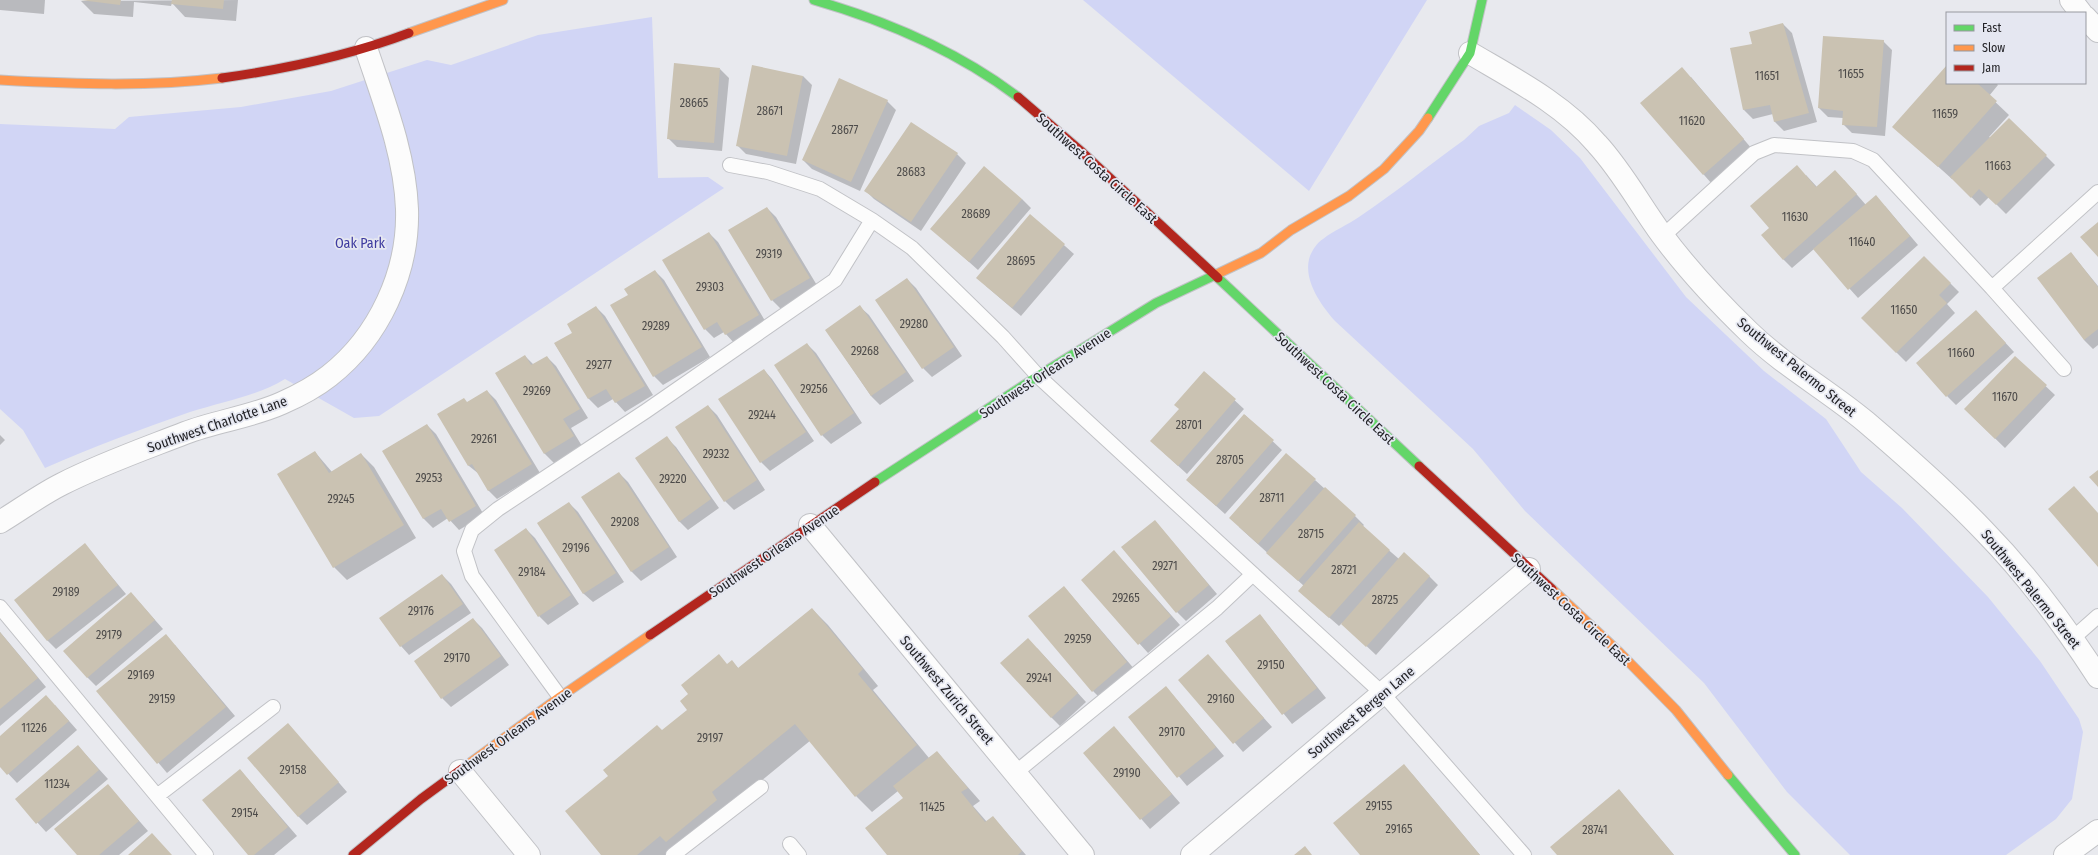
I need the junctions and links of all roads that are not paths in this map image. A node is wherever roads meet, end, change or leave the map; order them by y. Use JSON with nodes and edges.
{"nodes":[{"id":1,"x":503,"y":0,"type":"edge"},
{"id":2,"x":814,"y":0,"type":"edge"},
{"id":3,"x":1482,"y":0,"type":"edge"},
{"id":4,"x":2071,"y":0,"type":"edge"},
{"id":5,"x":2080,"y":12,"type":"edge"},
{"id":6,"x":2086,"y":18,"type":"edge"},
{"id":7,"x":2098,"y":31,"type":"edge"},
{"id":8,"x":366,"y":48,"type":"junction"},
{"id":9,"x":1470,"y":52,"type":"junction"},
{"id":10,"x":0,"y":80,"type":"edge"},
{"id":11,"x":730,"y":165,"type":"dead end"},
{"id":12,"x":2098,"y":192,"type":"edge"},
{"id":13,"x":872,"y":220,"type":"junction"},
{"id":14,"x":1663,"y":236,"type":"junction"},
{"id":15,"x":1214,"y":275,"type":"junction"},
{"id":16,"x":1992,"y":288,"type":"junction"},
{"id":17,"x":2064,"y":369,"type":"dead end"},
{"id":18,"x":1038,"y":376,"type":"junction"},
{"id":19,"x":0,"y":522,"type":"edge"},
{"id":20,"x":810,"y":525,"type":"junction"},
{"id":21,"x":1529,"y":569,"type":"junction"},
{"id":22,"x":1252,"y":574,"type":"junction"},
{"id":23,"x":0,"y":607,"type":"edge"},
{"id":24,"x":2098,"y":616,"type":"edge"},
{"id":25,"x":2072,"y":639,"type":"junction"},
{"id":26,"x":2098,"y":677,"type":"edge"},
{"id":27,"x":1383,"y":694,"type":"junction"},
{"id":28,"x":560,"y":697,"type":"junction"},
{"id":29,"x":273,"y":707,"type":"dead end"},
{"id":30,"x":460,"y":771,"type":"junction"},
{"id":31,"x":1015,"y":773,"type":"junction"},
{"id":32,"x":761,"y":787,"type":"dead end"},
{"id":33,"x":157,"y":796,"type":"junction"},
{"id":34,"x":2098,"y":831,"type":"edge"},
{"id":35,"x":790,"y":844,"type":"dead end"},
{"id":36,"x":206,"y":855,"type":"edge"},
{"id":37,"x":353,"y":855,"type":"edge"},
{"id":38,"x":529,"y":855,"type":"edge"},
{"id":39,"x":673,"y":855,"type":"edge"},
{"id":40,"x":799,"y":855,"type":"edge"},
{"id":41,"x":1083,"y":855,"type":"edge"},
{"id":42,"x":1192,"y":855,"type":"edge"},
{"id":43,"x":1524,"y":855,"type":"edge"},
{"id":44,"x":1795,"y":855,"type":"edge"},
{"id":45,"x":2065,"y":855,"type":"edge"}],
"edges":[{"from":1,"to":8,"type":"street"},
{"from":2,"to":15,"type":"street","name":"Southwest Costa Circle East"},
{"from":3,"to":9,"type":"street","name":"Southwest Orleans Avenue"},
{"from":4,"to":5,"type":"street"},
{"from":6,"to":7,"type":"street"},
{"from":8,"to":10,"type":"street"},
{"from":8,"to":19,"type":"street","name":"Southwest Charlotte Lane"},
{"from":9,"to":14,"type":"street","name":"Southwest Palermo Street"},
{"from":9,"to":15,"type":"street","name":"Southwest Orleans Avenue"},
{"from":11,"to":13,"type":"lane"},
{"from":12,"to":16,"type":"lane"},
{"from":13,"to":18,"type":"lane"},
{"from":13,"to":28,"type":"lane"},
{"from":14,"to":16,"type":"lane"},
{"from":14,"to":25,"type":"street","name":"Southwest Palermo Street"},
{"from":15,"to":18,"type":"street","name":"Southwest Orleans Avenue"},
{"from":15,"to":21,"type":"street","name":"Southwest Costa Circle East"},
{"from":16,"to":17,"type":"lane"},
{"from":18,"to":20,"type":"street","name":"Southwest Orleans Avenue"},
{"from":18,"to":22,"type":"lane"},
{"from":20,"to":28,"type":"street","name":"Southwest Orleans Avenue"},
{"from":20,"to":31,"type":"street","name":"Southwest Zurich Street"},
{"from":21,"to":27,"type":"street","name":"Southwest Bergen Lane"},
{"from":21,"to":44,"type":"street","name":"Southwest Costa Circle East"},
{"from":22,"to":27,"type":"lane"},
{"from":22,"to":31,"type":"lane"},
{"from":23,"to":33,"type":"lane"},
{"from":24,"to":25,"type":"lane"},
{"from":25,"to":26,"type":"street","name":"Southwest Palermo Street"},
{"from":27,"to":42,"type":"street","name":"Southwest Bergen Lane"},
{"from":27,"to":43,"type":"lane"},
{"from":28,"to":30,"type":"street","name":"Southwest Orleans Avenue"},
{"from":29,"to":33,"type":"lane"},
{"from":30,"to":37,"type":"street","name":"Southwest Orleans Avenue"},
{"from":30,"to":38,"type":"street"},
{"from":31,"to":41,"type":"street","name":"Southwest Zurich Street"},
{"from":32,"to":39,"type":"lane"},
{"from":33,"to":36,"type":"lane"},
{"from":34,"to":45,"type":"street"},
{"from":35,"to":40,"type":"lane"}]}
